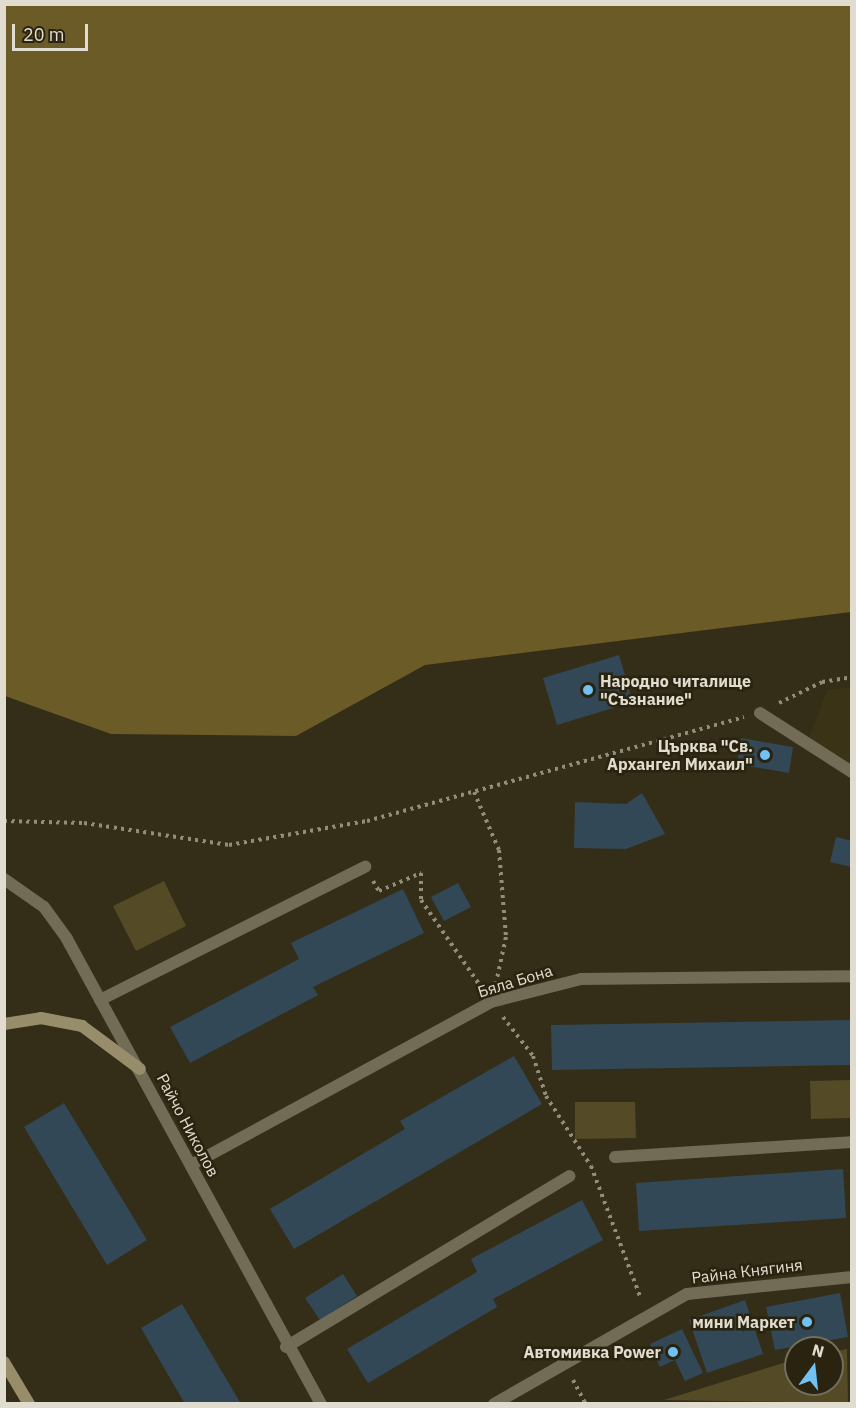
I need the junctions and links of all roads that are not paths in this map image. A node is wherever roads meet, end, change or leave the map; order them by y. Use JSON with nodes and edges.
{"nodes":[{"id":1,"x":760,"y":713,"type":"road end"},
{"id":2,"x":852,"y":772,"type":"edge"},
{"id":3,"x":365,"y":867,"type":"road end"},
{"id":4,"x":4,"y":879,"type":"edge"},
{"id":5,"x":852,"y":976,"type":"edge"},
{"id":6,"x":100,"y":1000,"type":"junction"},
{"id":7,"x":4,"y":1024,"type":"edge"},
{"id":8,"x":140,"y":1069,"type":"junction"},
{"id":9,"x":852,"y":1142,"type":"edge"},
{"id":10,"x":615,"y":1156,"type":"road end"},
{"id":11,"x":191,"y":1165,"type":"junction"},
{"id":12,"x":570,"y":1176,"type":"road end"},
{"id":13,"x":852,"y":1277,"type":"edge"},
{"id":14,"x":286,"y":1347,"type":"junction"},
{"id":15,"x":4,"y":1362,"type":"edge"},
{"id":16,"x":29,"y":1404,"type":"edge"},
{"id":17,"x":321,"y":1404,"type":"edge"},
{"id":18,"x":494,"y":1404,"type":"edge"}],
"edges":[{"from":1,"to":2,"type":"street"},
{"from":3,"to":6,"type":"street"},
{"from":4,"to":6,"type":"street","name":"Райчо Николов"},
{"from":5,"to":11,"type":"street","name":"Бяла Бона"},
{"from":6,"to":8,"type":"street","name":"Райчо Николов"},
{"from":7,"to":8,"type":"main road"},
{"from":8,"to":11,"type":"street","name":"Райчо Николов"},
{"from":9,"to":10,"type":"street"},
{"from":11,"to":14,"type":"street","name":"Райчо Николов"},
{"from":12,"to":14,"type":"street"},
{"from":13,"to":18,"type":"street","name":"Райна Княгиня"},
{"from":14,"to":17,"type":"street","name":"Райчо Николов"},
{"from":15,"to":16,"type":"main road"}]}
